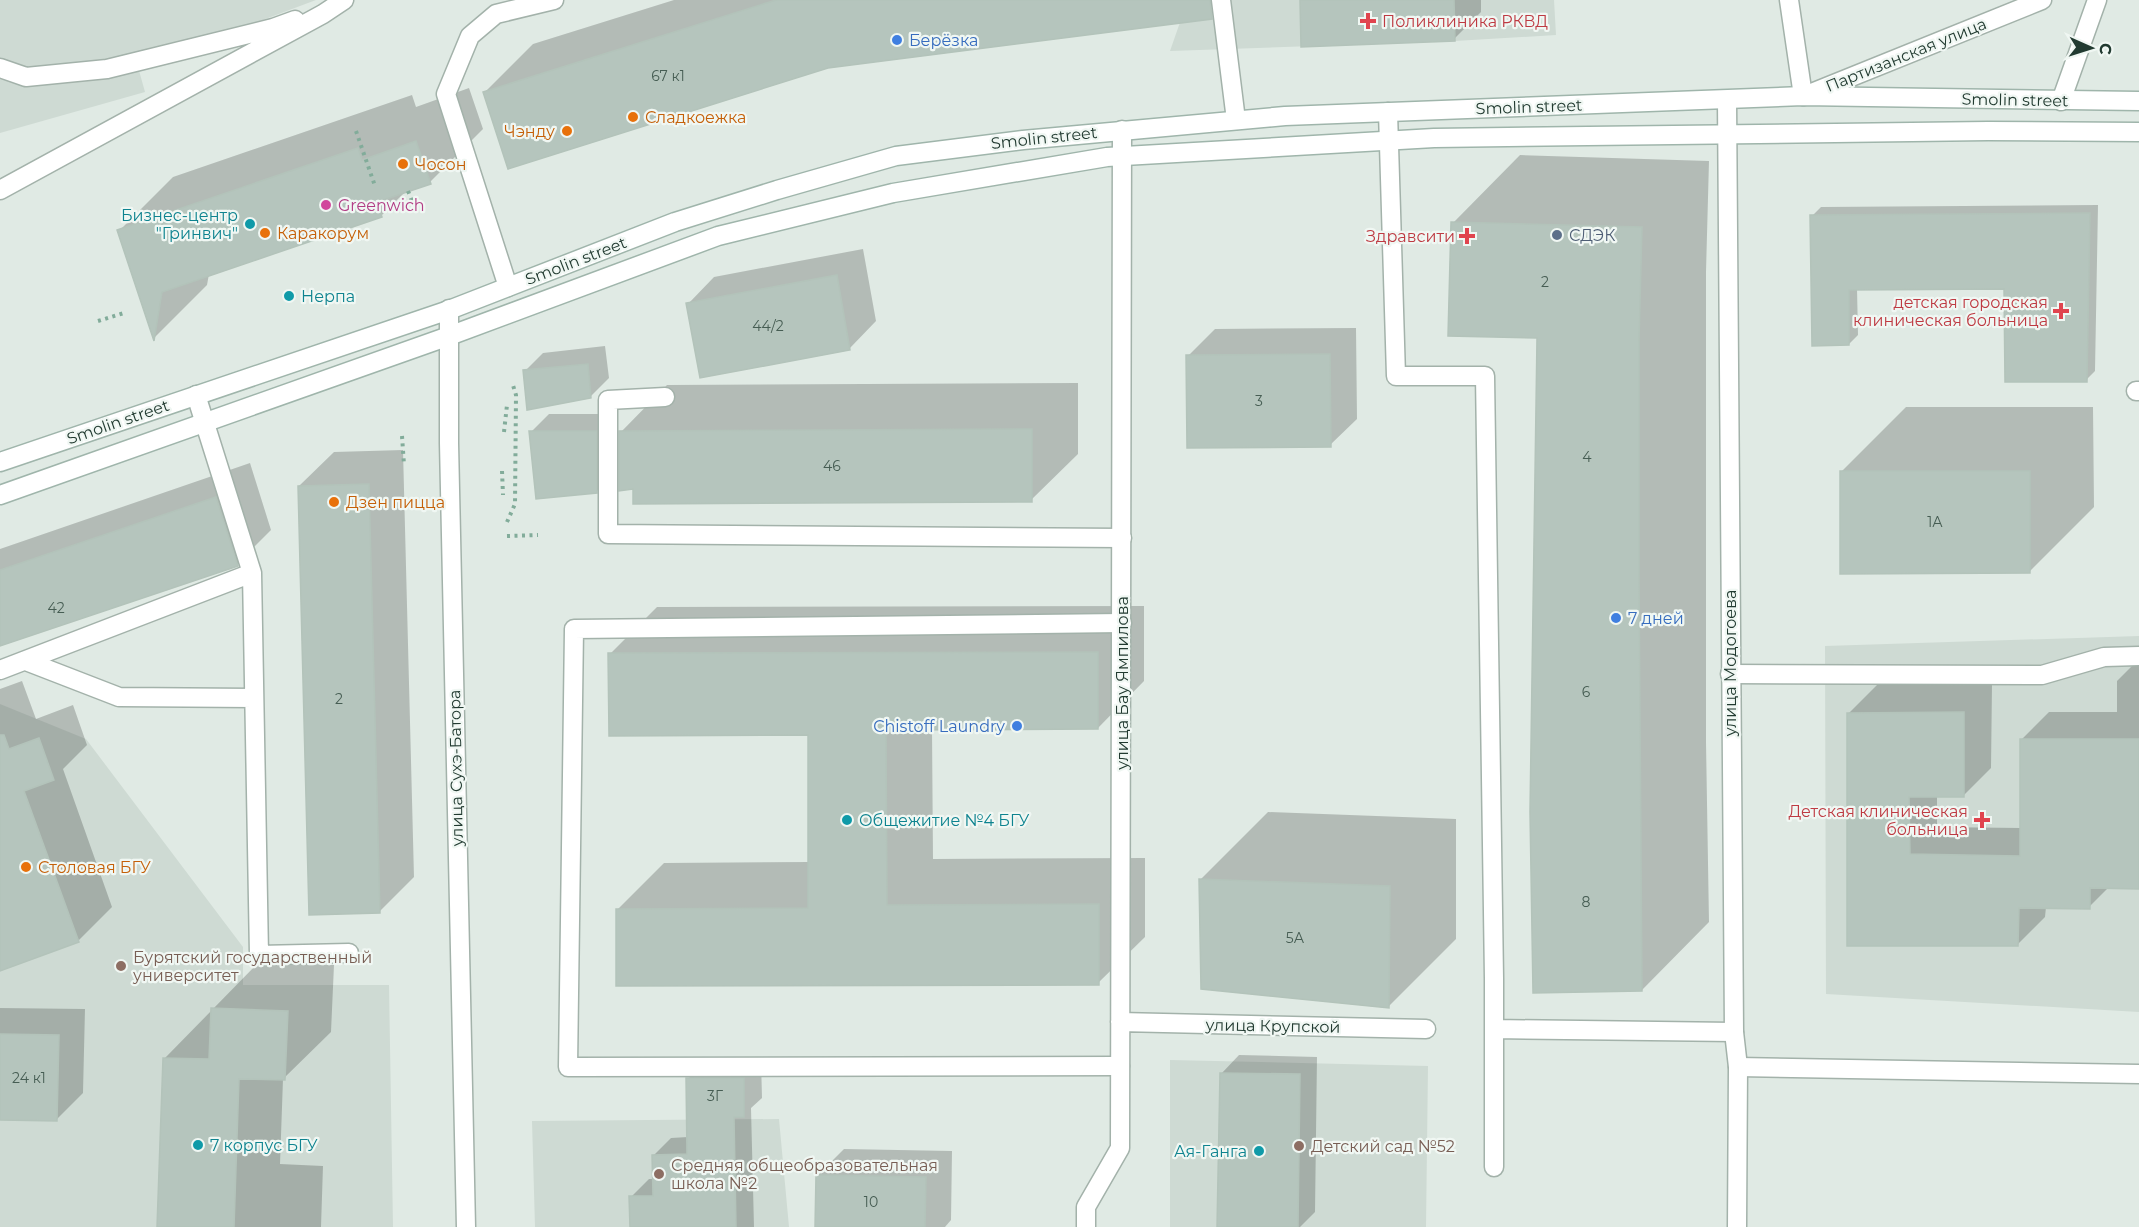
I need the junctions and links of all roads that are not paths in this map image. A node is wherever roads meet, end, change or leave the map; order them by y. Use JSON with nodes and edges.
{"nodes":[{"id":1,"x":554,"y":0,"type":"edge"},
{"id":2,"x":1221,"y":0,"type":"edge"},
{"id":3,"x":1789,"y":0,"type":"edge"},
{"id":4,"x":2042,"y":0,"type":"edge"},
{"id":5,"x":2097,"y":0,"type":"edge"},
{"id":6,"x":345,"y":1,"type":"edge"},
{"id":7,"x":0,"y":68,"type":"edge"},
{"id":8,"x":1803,"y":96,"type":"junction"},
{"id":9,"x":1727,"y":100,"type":"junction"},
{"id":10,"x":2061,"y":101,"type":"junction"},
{"id":11,"x":2139,"y":101,"type":"edge"},
{"id":12,"x":1388,"y":112,"type":"junction"},
{"id":13,"x":1236,"y":120,"type":"junction"},
{"id":14,"x":1122,"y":130,"type":"junction"},
{"id":15,"x":2139,"y":132,"type":"edge"},
{"id":16,"x":1727,"y":135,"type":"junction"},
{"id":17,"x":1389,"y":141,"type":"junction"},
{"id":18,"x":1122,"y":156,"type":"junction"},
{"id":19,"x":0,"y":190,"type":"edge"},
{"id":20,"x":508,"y":287,"type":"junction"},
{"id":21,"x":449,"y":309,"type":"junction"},
{"id":22,"x":449,"y":336,"type":"junction"},
{"id":23,"x":196,"y":395,"type":"junction"},
{"id":24,"x":665,"y":397,"type":"dead end"},
{"id":25,"x":205,"y":422,"type":"junction"},
{"id":26,"x":0,"y":462,"type":"edge"},
{"id":27,"x":0,"y":495,"type":"edge"},
{"id":28,"x":1122,"y":538,"type":"junction"},
{"id":29,"x":252,"y":573,"type":"junction"},
{"id":30,"x":1122,"y":622,"type":"junction"},
{"id":31,"x":2139,"y":656,"type":"edge"},
{"id":32,"x":26,"y":661,"type":"junction"},
{"id":33,"x":0,"y":670,"type":"edge"},
{"id":34,"x":1730,"y":674,"type":"junction"},
{"id":35,"x":254,"y":698,"type":"junction"},
{"id":36,"x":349,"y":953,"type":"dead end"},
{"id":37,"x":1120,"y":1022,"type":"junction"},
{"id":38,"x":1426,"y":1029,"type":"dead end"},
{"id":39,"x":1494,"y":1029,"type":"junction"},
{"id":40,"x":1734,"y":1032,"type":"junction"},
{"id":41,"x":1120,"y":1066,"type":"junction"},
{"id":42,"x":1738,"y":1067,"type":"junction"},
{"id":43,"x":2139,"y":1074,"type":"edge"},
{"id":44,"x":1494,"y":1167,"type":"dead end"},
{"id":45,"x":466,"y":1227,"type":"edge"},
{"id":46,"x":1086,"y":1227,"type":"edge"},
{"id":47,"x":1737,"y":1227,"type":"edge"}],
"edges":[{"from":1,"to":20,"type":"main road"},
{"from":2,"to":13,"type":"main road"},
{"from":3,"to":8,"type":"main road"},
{"from":4,"to":8,"type":"main road","name":"Партизанская улица"},
{"from":5,"to":10,"type":"main road"},
{"from":6,"to":7,"type":"main road"},
{"from":6,"to":19,"type":"main road"},
{"from":8,"to":9,"type":"main road","name":"Smolin street"},
{"from":8,"to":10,"type":"main road","name":"Smolin street"},
{"from":9,"to":12,"type":"main road","name":"Smolin street"},
{"from":9,"to":16,"type":"main road","name":"улица Модогоева"},
{"from":10,"to":11,"type":"main road","name":"Smolin street"},
{"from":12,"to":13,"type":"main road","name":"Smolin street"},
{"from":12,"to":17,"type":"main road"},
{"from":13,"to":14,"type":"main road","name":"Smolin street"},
{"from":14,"to":18,"type":"main road","name":"улица Бау Ямпилова"},
{"from":14,"to":20,"type":"main road","name":"Smolin street"},
{"from":15,"to":16,"type":"main road"},
{"from":16,"to":17,"type":"main road"},
{"from":16,"to":34,"type":"main road","name":"улица Модогоева"},
{"from":17,"to":18,"type":"main road"},
{"from":17,"to":39,"type":"main road"},
{"from":18,"to":22,"type":"main road"},
{"from":18,"to":28,"type":"main road","name":"улица Бау Ямпилова"},
{"from":20,"to":21,"type":"main road","name":"Smolin street"},
{"from":21,"to":22,"type":"main road","name":"улица Сухэ-Батора"},
{"from":21,"to":23,"type":"main road","name":"Smolin street"},
{"from":22,"to":25,"type":"main road"},
{"from":22,"to":45,"type":"main road","name":"улица Сухэ-Батора"},
{"from":23,"to":25,"type":"main road"},
{"from":23,"to":26,"type":"main road","name":"Smolin street"},
{"from":24,"to":28,"type":"main road"},
{"from":25,"to":27,"type":"main road"},
{"from":25,"to":29,"type":"main road"},
{"from":28,"to":30,"type":"main road","name":"улица Бау Ямпилова"},
{"from":29,"to":32,"type":"main road"},
{"from":29,"to":35,"type":"main road"},
{"from":30,"to":37,"type":"main road","name":"улица Бау Ямпилова"},
{"from":30,"to":41,"type":"main road"},
{"from":31,"to":34,"type":"main road"},
{"from":32,"to":33,"type":"main road"},
{"from":32,"to":35,"type":"main road"},
{"from":34,"to":40,"type":"main road","name":"улица Модогоева"},
{"from":35,"to":36,"type":"main road"},
{"from":37,"to":38,"type":"main road","name":"улица Крупской"},
{"from":37,"to":41,"type":"main road","name":"улица Бау Ямпилова"},
{"from":39,"to":40,"type":"main road"},
{"from":39,"to":44,"type":"main road"},
{"from":40,"to":42,"type":"main road","name":"улица Модогоева"},
{"from":41,"to":46,"type":"main road","name":"улица Бау Ямпилова"},
{"from":42,"to":43,"type":"main road"},
{"from":42,"to":47,"type":"main road","name":"улица Модогоева"}]}
